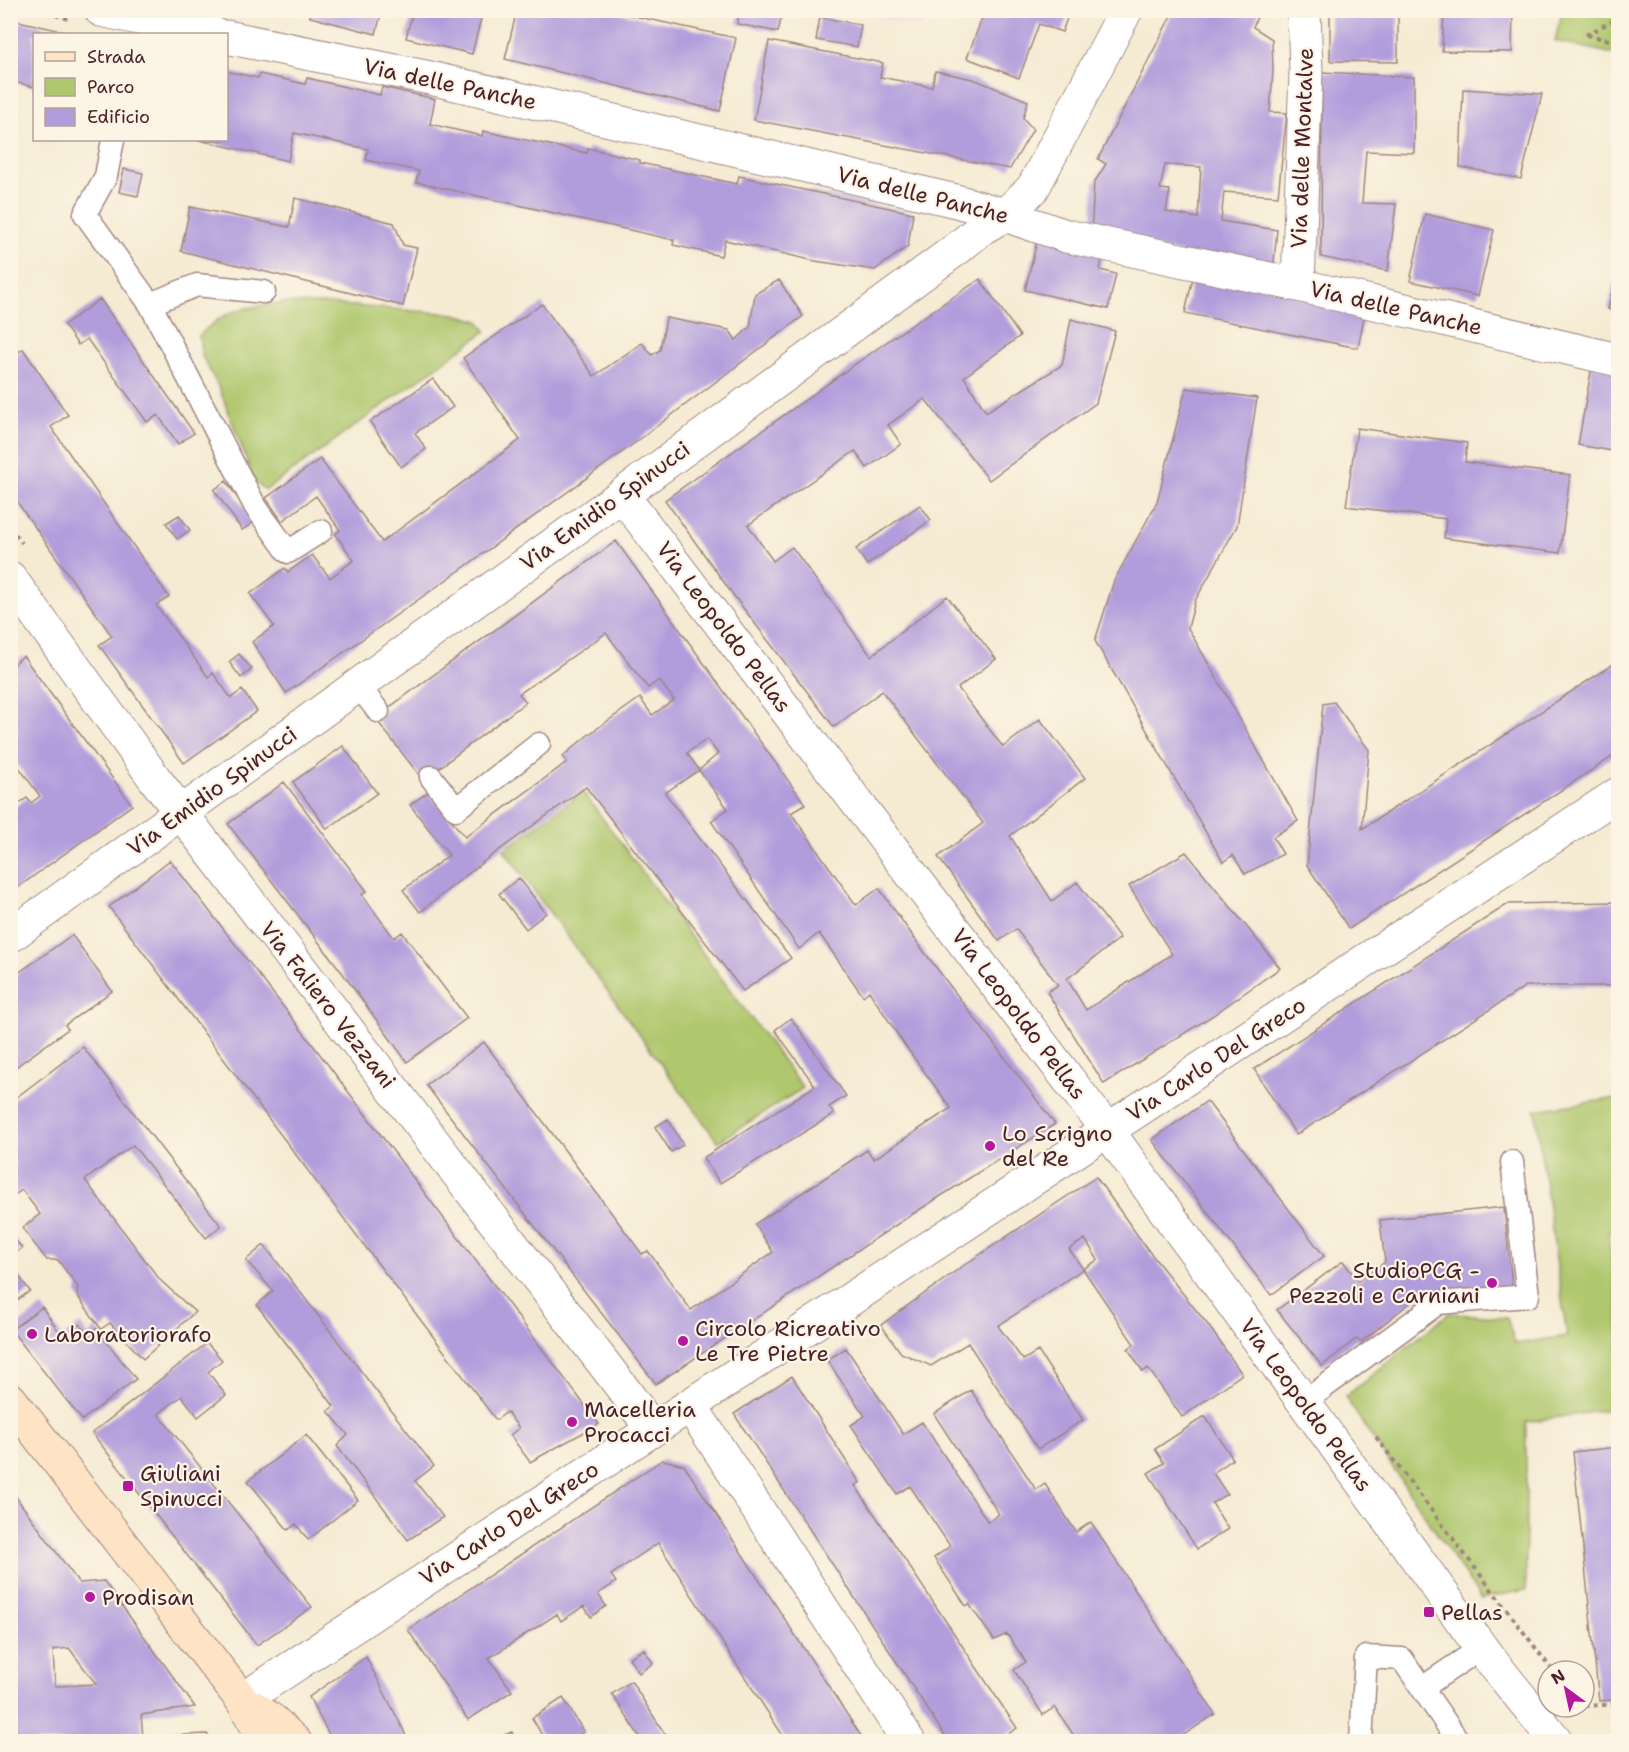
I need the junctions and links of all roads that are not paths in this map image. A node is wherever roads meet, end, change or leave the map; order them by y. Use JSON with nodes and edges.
{"nodes":[{"id":1,"x":102,"y":10,"type":"edge"},
{"id":2,"x":1126,"y":10,"type":"edge"},
{"id":3,"x":1304,"y":10,"type":"edge"},
{"id":4,"x":136,"y":22,"type":"edge"},
{"id":5,"x":208,"y":33,"type":"edge"},
{"id":6,"x":228,"y":37,"type":"edge"},
{"id":7,"x":113,"y":141,"type":"edge"},
{"id":8,"x":1005,"y":215,"type":"junction"},
{"id":9,"x":1298,"y":285,"type":"junction"},
{"id":10,"x":264,"y":292,"type":"dead end"},
{"id":11,"x":150,"y":304,"type":"junction"},
{"id":12,"x":1618,"y":360,"type":"edge"},
{"id":13,"x":622,"y":495,"type":"junction"},
{"id":14,"x":321,"y":531,"type":"dead end"},
{"id":15,"x":10,"y":578,"type":"edge"},
{"id":16,"x":358,"y":685,"type":"junction"},
{"id":17,"x":378,"y":711,"type":"dead end"},
{"id":18,"x":539,"y":744,"type":"dead end"},
{"id":19,"x":431,"y":777,"type":"dead end"},
{"id":20,"x":1618,"y":794,"type":"edge"},
{"id":21,"x":181,"y":813,"type":"junction"},
{"id":22,"x":10,"y":936,"type":"edge"},
{"id":23,"x":1107,"y":1130,"type":"junction"},
{"id":24,"x":1512,"y":1162,"type":"dead end"},
{"id":25,"x":10,"y":1399,"type":"edge"},
{"id":26,"x":1304,"y":1402,"type":"junction"},
{"id":27,"x":690,"y":1405,"type":"junction"},
{"id":28,"x":652,"y":1429,"type":"junction"},
{"id":29,"x":1481,"y":1648,"type":"junction"},
{"id":30,"x":1422,"y":1688,"type":"junction"},
{"id":31,"x":242,"y":1700,"type":"junction"},
{"id":32,"x":1456,"y":1740,"type":"edge"},
{"id":33,"x":1557,"y":1741,"type":"edge"},
{"id":34,"x":266,"y":1742,"type":"edge"},
{"id":35,"x":295,"y":1742,"type":"edge"},
{"id":36,"x":909,"y":1742,"type":"edge"},
{"id":37,"x":1361,"y":1742,"type":"edge"},
{"id":38,"x":1566,"y":1742,"type":"edge"}],
"edges":[{"from":1,"to":4,"type":"street"},
{"from":2,"to":8,"type":"street","name":"Via Emidio Spinucci"},
{"from":3,"to":9,"type":"street","name":"Via delle Montalve"},
{"from":4,"to":5,"type":"street"},
{"from":6,"to":8,"type":"street","name":"Via delle Panche"},
{"from":7,"to":11,"type":"lane"},
{"from":8,"to":9,"type":"street","name":"Via delle Panche"},
{"from":8,"to":13,"type":"street","name":"Via Emidio Spinucci"},
{"from":9,"to":12,"type":"street","name":"Via delle Panche"},
{"from":10,"to":11,"type":"lane"},
{"from":11,"to":14,"type":"lane"},
{"from":13,"to":16,"type":"street","name":"Via Emidio Spinucci"},
{"from":13,"to":23,"type":"street","name":"Via Leopoldo Pellas"},
{"from":15,"to":21,"type":"street","name":"Via Faliero Vezzani"},
{"from":16,"to":17,"type":"lane"},
{"from":16,"to":21,"type":"street","name":"Via Emidio Spinucci"},
{"from":18,"to":19,"type":"lane"},
{"from":20,"to":23,"type":"street","name":"Via Carlo Del Greco"},
{"from":21,"to":22,"type":"street","name":"Via Emidio Spinucci"},
{"from":21,"to":28,"type":"street","name":"Via Faliero Vezzani"},
{"from":23,"to":26,"type":"street","name":"Via Leopoldo Pellas"},
{"from":23,"to":27,"type":"street","name":"Via Carlo Del Greco"},
{"from":24,"to":26,"type":"lane"},
{"from":25,"to":31,"type":"main road"},
{"from":26,"to":29,"type":"street","name":"Via Leopoldo Pellas"},
{"from":27,"to":28,"type":"street","name":"Via Carlo Del Greco"},
{"from":27,"to":36,"type":"street"},
{"from":28,"to":31,"type":"street","name":"Via Carlo Del Greco"},
{"from":29,"to":30,"type":"lane"},
{"from":29,"to":33,"type":"street","name":"Via Leopoldo Pellas"},
{"from":30,"to":32,"type":"lane"},
{"from":30,"to":37,"type":"lane"},
{"from":31,"to":34,"type":"main road"},
{"from":31,"to":35,"type":"main road"},
{"from":33,"to":38,"type":"street"}]}
